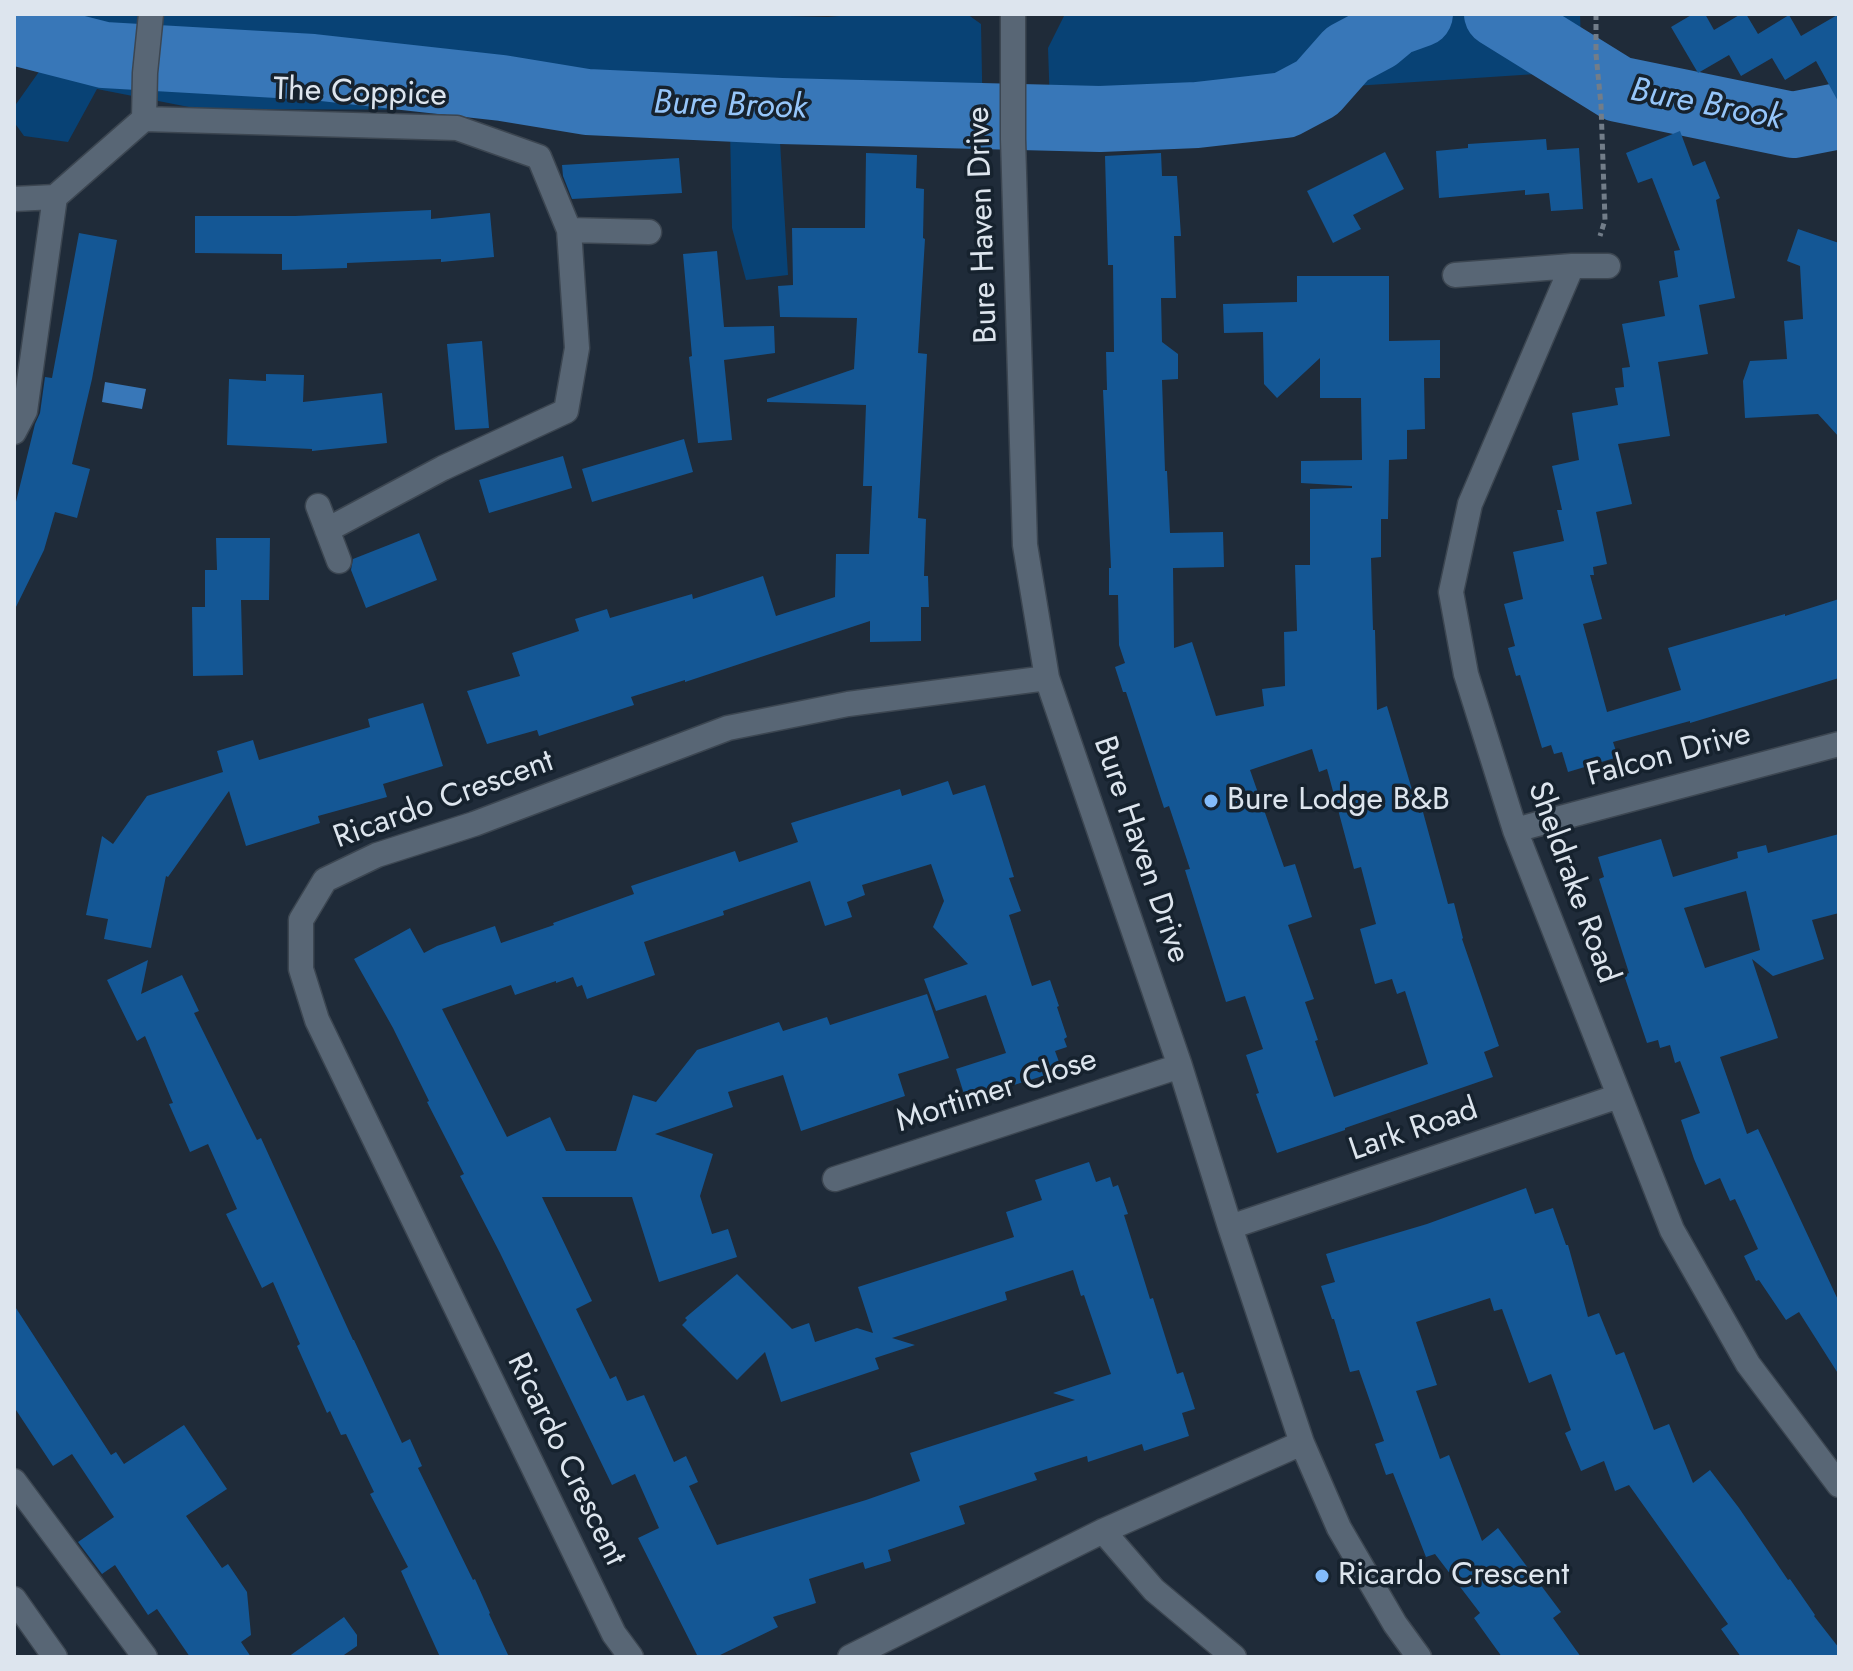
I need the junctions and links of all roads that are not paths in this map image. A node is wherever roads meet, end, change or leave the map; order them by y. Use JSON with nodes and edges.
{"nodes":[{"id":1,"x":1013,"y":14,"type":"edge"},
{"id":2,"x":150,"y":22,"type":"edge"},
{"id":3,"x":144,"y":119,"type":"junction"},
{"id":4,"x":55,"y":197,"type":"junction"},
{"id":5,"x":14,"y":199,"type":"edge"},
{"id":6,"x":569,"y":230,"type":"junction"},
{"id":7,"x":649,"y":232,"type":"dead end"},
{"id":8,"x":1572,"y":266,"type":"junction"},
{"id":9,"x":1608,"y":266,"type":"dead end"},
{"id":10,"x":1455,"y":275,"type":"dead end"},
{"id":11,"x":14,"y":432,"type":"edge"},
{"id":12,"x":318,"y":506,"type":"dead end"},
{"id":13,"x":327,"y":530,"type":"junction"},
{"id":14,"x":339,"y":561,"type":"dead end"},
{"id":15,"x":1047,"y":678,"type":"junction"},
{"id":16,"x":1839,"y":744,"type":"edge"},
{"id":17,"x":1515,"y":830,"type":"junction"},
{"id":18,"x":1180,"y":1066,"type":"junction"},
{"id":19,"x":1619,"y":1096,"type":"junction"},
{"id":20,"x":835,"y":1179,"type":"dead end"},
{"id":21,"x":1230,"y":1227,"type":"junction"},
{"id":22,"x":1302,"y":1443,"type":"junction"},
{"id":23,"x":14,"y":1481,"type":"edge"},
{"id":24,"x":1839,"y":1485,"type":"edge"},
{"id":25,"x":1103,"y":1531,"type":"junction"},
{"id":26,"x":14,"y":1599,"type":"edge"},
{"id":27,"x":55,"y":1657,"type":"edge"},
{"id":28,"x":145,"y":1657,"type":"edge"},
{"id":29,"x":631,"y":1657,"type":"edge"},
{"id":30,"x":850,"y":1657,"type":"edge"},
{"id":31,"x":1234,"y":1657,"type":"edge"},
{"id":32,"x":1419,"y":1657,"type":"edge"}],
"edges":[{"from":1,"to":15,"type":"street","name":"Bure Haven Drive"},
{"from":2,"to":3,"type":"street"},
{"from":3,"to":4,"type":"street"},
{"from":3,"to":6,"type":"street","name":"The Coppice"},
{"from":4,"to":5,"type":"street"},
{"from":4,"to":11,"type":"street"},
{"from":6,"to":7,"type":"street"},
{"from":6,"to":13,"type":"street","name":"The Coppice"},
{"from":8,"to":9,"type":"street"},
{"from":8,"to":10,"type":"street"},
{"from":8,"to":17,"type":"street","name":"Sheldrake Road"},
{"from":12,"to":13,"type":"street"},
{"from":13,"to":14,"type":"street"},
{"from":15,"to":18,"type":"street","name":"Bure Haven Drive"},
{"from":15,"to":29,"type":"street","name":"Ricardo Crescent"},
{"from":16,"to":17,"type":"street","name":"Falcon Drive"},
{"from":17,"to":19,"type":"street","name":"Sheldrake Road"},
{"from":18,"to":20,"type":"street","name":"Mortimer Close"},
{"from":18,"to":21,"type":"street","name":"Bure Haven Drive"},
{"from":19,"to":21,"type":"street","name":"Lark Road"},
{"from":19,"to":24,"type":"street","name":"Sheldrake Road"},
{"from":21,"to":22,"type":"street","name":"Bure Haven Drive"},
{"from":22,"to":25,"type":"street"},
{"from":22,"to":32,"type":"street","name":"Bure Haven Drive"},
{"from":23,"to":28,"type":"street"},
{"from":25,"to":30,"type":"street"},
{"from":25,"to":31,"type":"street"},
{"from":26,"to":27,"type":"street"}]}
